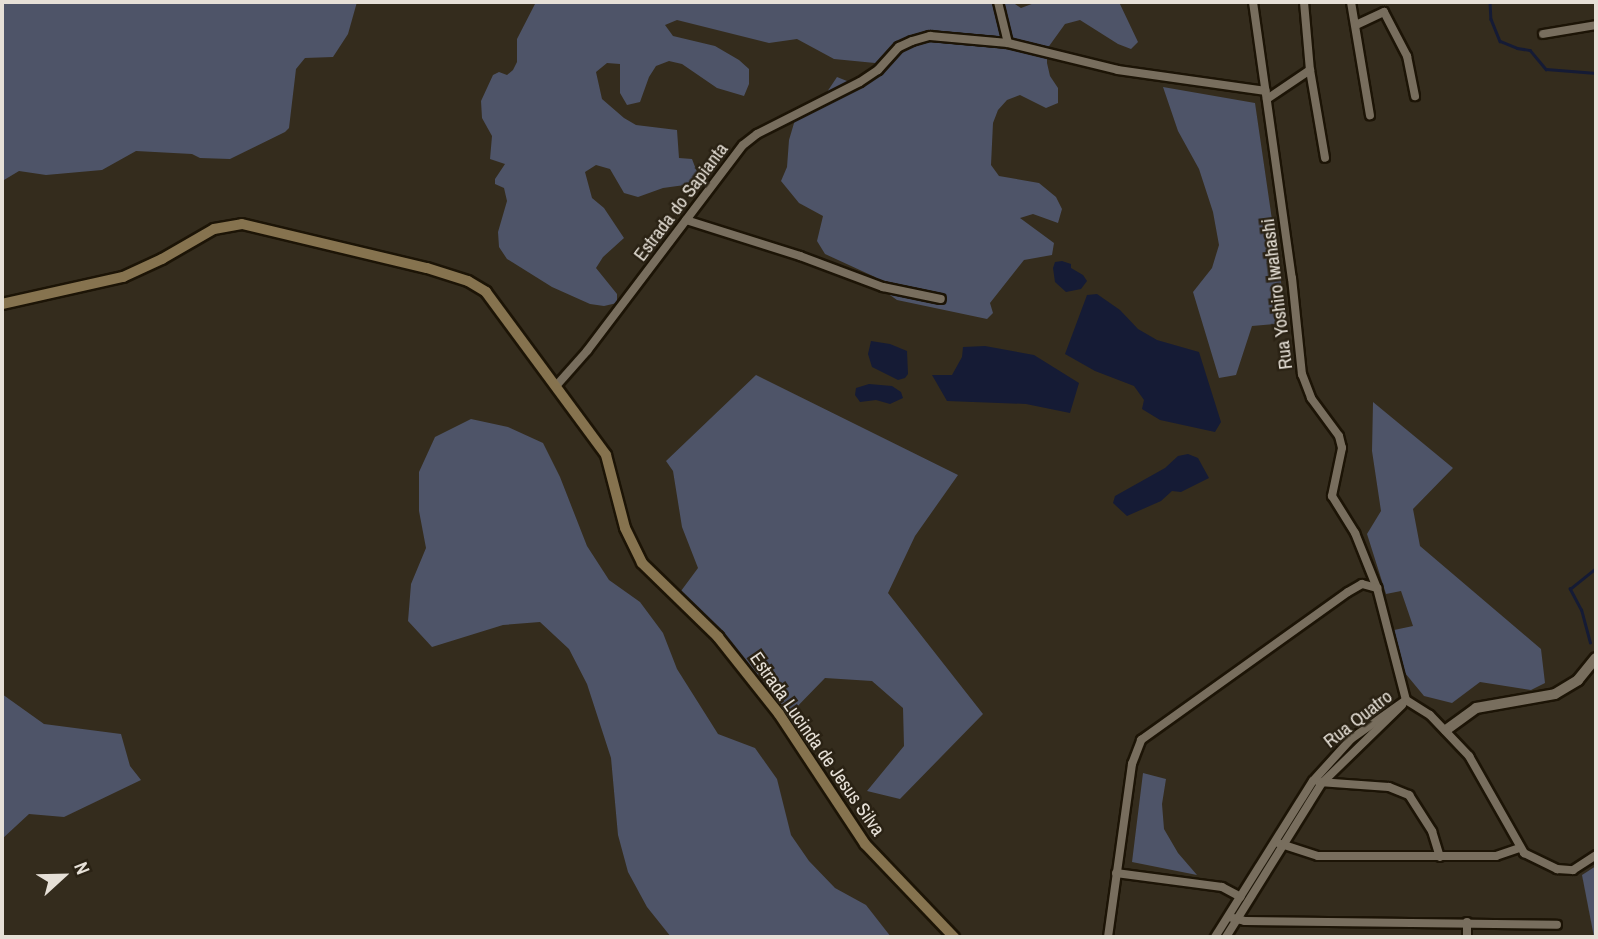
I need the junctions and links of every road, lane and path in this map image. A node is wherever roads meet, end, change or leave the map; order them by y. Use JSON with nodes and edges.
{"nodes":[{"id":1,"x":998,"y":2,"type":"edge"},
{"id":2,"x":1253,"y":2,"type":"edge"},
{"id":3,"x":1304,"y":2,"type":"edge"},
{"id":4,"x":1350,"y":2,"type":"edge"},
{"id":5,"x":1596,"y":24,"type":"edge"},
{"id":6,"x":1356,"y":25,"type":"junction"},
{"id":7,"x":1543,"y":34,"type":"dead end"},
{"id":8,"x":1008,"y":43,"type":"junction"},
{"id":9,"x":1310,"y":70,"type":"junction"},
{"id":10,"x":1266,"y":95,"type":"junction"},
{"id":11,"x":1415,"y":96,"type":"dead end"},
{"id":12,"x":1370,"y":114,"type":"dead end"},
{"id":13,"x":1325,"y":158,"type":"dead end"},
{"id":14,"x":686,"y":220,"type":"junction"},
{"id":15,"x":941,"y":299,"type":"dead end"},
{"id":16,"x":2,"y":304,"type":"edge"},
{"id":17,"x":556,"y":386,"type":"junction"},
{"id":18,"x":1377,"y":588,"type":"junction"},
{"id":19,"x":1596,"y":658,"type":"edge"},
{"id":20,"x":1406,"y":700,"type":"junction"},
{"id":21,"x":1446,"y":730,"type":"junction"},
{"id":22,"x":1317,"y":782,"type":"junction"},
{"id":23,"x":1279,"y":844,"type":"junction"},
{"id":24,"x":1519,"y":848,"type":"junction"},
{"id":25,"x":1596,"y":855,"type":"edge"},
{"id":26,"x":1440,"y":856,"type":"junction"},
{"id":27,"x":1116,"y":873,"type":"junction"},
{"id":28,"x":1241,"y":897,"type":"junction"},
{"id":29,"x":1233,"y":918,"type":"junction"},
{"id":30,"x":1467,"y":922,"type":"junction"},
{"id":31,"x":1557,"y":925,"type":"dead end"},
{"id":32,"x":954,"y":937,"type":"edge"},
{"id":33,"x":1108,"y":937,"type":"edge"},
{"id":34,"x":1215,"y":937,"type":"edge"},
{"id":35,"x":1226,"y":937,"type":"edge"},
{"id":36,"x":1467,"y":937,"type":"edge"}],
"edges":[{"from":1,"to":8,"type":"street"},
{"from":2,"to":10,"type":"street"},
{"from":3,"to":9,"type":"street"},
{"from":4,"to":6,"type":"street"},
{"from":5,"to":7,"type":"street"},
{"from":6,"to":11,"type":"street"},
{"from":6,"to":12,"type":"street"},
{"from":8,"to":10,"type":"street","name":"Estrada do Sapianta"},
{"from":8,"to":14,"type":"street","name":"Estrada do Sapianta"},
{"from":9,"to":10,"type":"street"},
{"from":9,"to":13,"type":"street"},
{"from":10,"to":18,"type":"street","name":"Rua Yoshiro Iwahashi"},
{"from":14,"to":15,"type":"street"},
{"from":14,"to":17,"type":"street","name":"Estrada do Sapianta"},
{"from":16,"to":17,"type":"main road","name":"Estrada Lucinda de Jesus Silva"},
{"from":17,"to":32,"type":"main road","name":"Estrada Lucinda de Jesus Silva"},
{"from":18,"to":20,"type":"street","name":"Rua Yoshiro Iwahashi"},
{"from":18,"to":27,"type":"street"},
{"from":19,"to":21,"type":"street"},
{"from":20,"to":21,"type":"street"},
{"from":20,"to":22,"type":"street","name":"Rua Quatro"},
{"from":21,"to":24,"type":"street"},
{"from":22,"to":23,"type":"street","name":"Rua Quatro"},
{"from":22,"to":26,"type":"street"},
{"from":23,"to":26,"type":"street"},
{"from":23,"to":28,"type":"street","name":"Rua Quatro"},
{"from":23,"to":29,"type":"street","name":"Rua Quatro"},
{"from":24,"to":25,"type":"street"},
{"from":24,"to":26,"type":"street"},
{"from":27,"to":28,"type":"street"},
{"from":27,"to":33,"type":"street"},
{"from":28,"to":29,"type":"street","name":"Rua Quatro"},
{"from":29,"to":30,"type":"street"},
{"from":29,"to":34,"type":"street","name":"Rua Quatro"},
{"from":29,"to":35,"type":"street","name":"Rua Quatro"},
{"from":30,"to":31,"type":"street"},
{"from":30,"to":36,"type":"street"}]}
